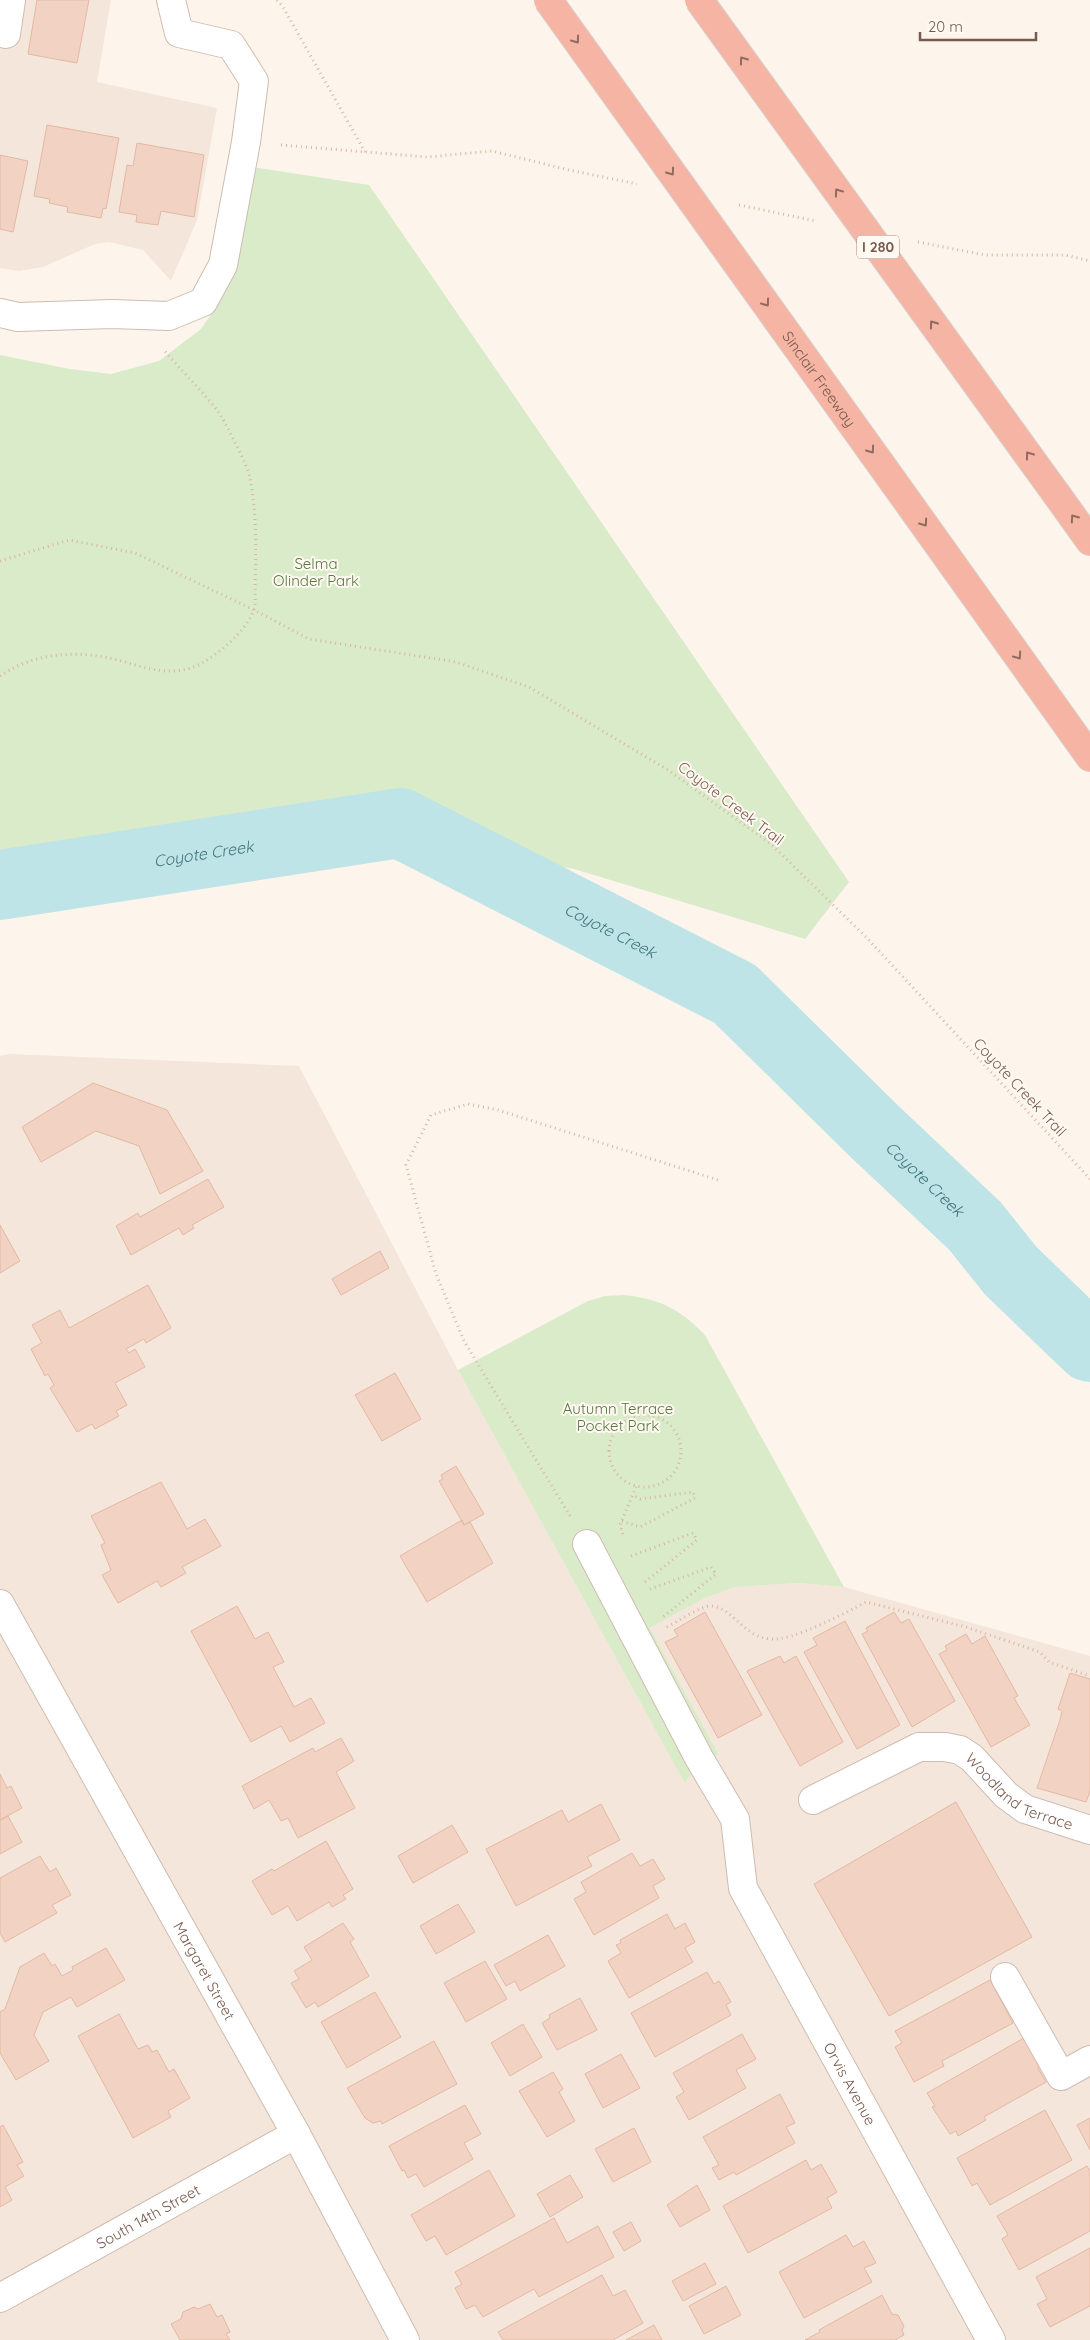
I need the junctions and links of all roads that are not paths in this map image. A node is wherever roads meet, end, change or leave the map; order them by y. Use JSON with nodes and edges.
{"nodes":[{"id":1,"x":12,"y":0,"type":"edge"},
{"id":2,"x":171,"y":0,"type":"edge"},
{"id":3,"x":548,"y":0,"type":"edge"},
{"id":4,"x":700,"y":0,"type":"edge"},
{"id":5,"x":6,"y":34,"type":"dead end"},
{"id":6,"x":0,"y":313,"type":"edge"},
{"id":7,"x":1090,"y":541,"type":"edge"},
{"id":8,"x":1090,"y":757,"type":"edge"},
{"id":9,"x":588,"y":1544,"type":"road end"},
{"id":10,"x":2,"y":1615,"type":"edge"},
{"id":11,"x":813,"y":1800,"type":"dead end"},
{"id":12,"x":1090,"y":1830,"type":"edge"},
{"id":13,"x":1005,"y":1977,"type":"dead end"},
{"id":14,"x":1090,"y":2060,"type":"edge"},
{"id":15,"x":296,"y":2134,"type":"junction"},
{"id":16,"x":0,"y":2298,"type":"edge"},
{"id":17,"x":405,"y":2340,"type":"edge"},
{"id":18,"x":991,"y":2340,"type":"edge"}],
"edges":[{"from":1,"to":5,"type":"street"},
{"from":2,"to":6,"type":"street"},
{"from":3,"to":8,"type":"highway","name":"Sinclair Freeway","one_way":true,"bridge":true},
{"from":7,"to":4,"type":"highway","number":"I 280","one_way":true,"bridge":true},
{"from":9,"to":18,"type":"street","name":"Orvis Avenue"},
{"from":10,"to":15,"type":"street","name":"Margaret Street"},
{"from":11,"to":12,"type":"street","name":"Woodland Terrace"},
{"from":13,"to":14,"type":"street"},
{"from":15,"to":16,"type":"street","name":"South 14th Street"},
{"from":15,"to":17,"type":"street","name":"Margaret Street"}]}
